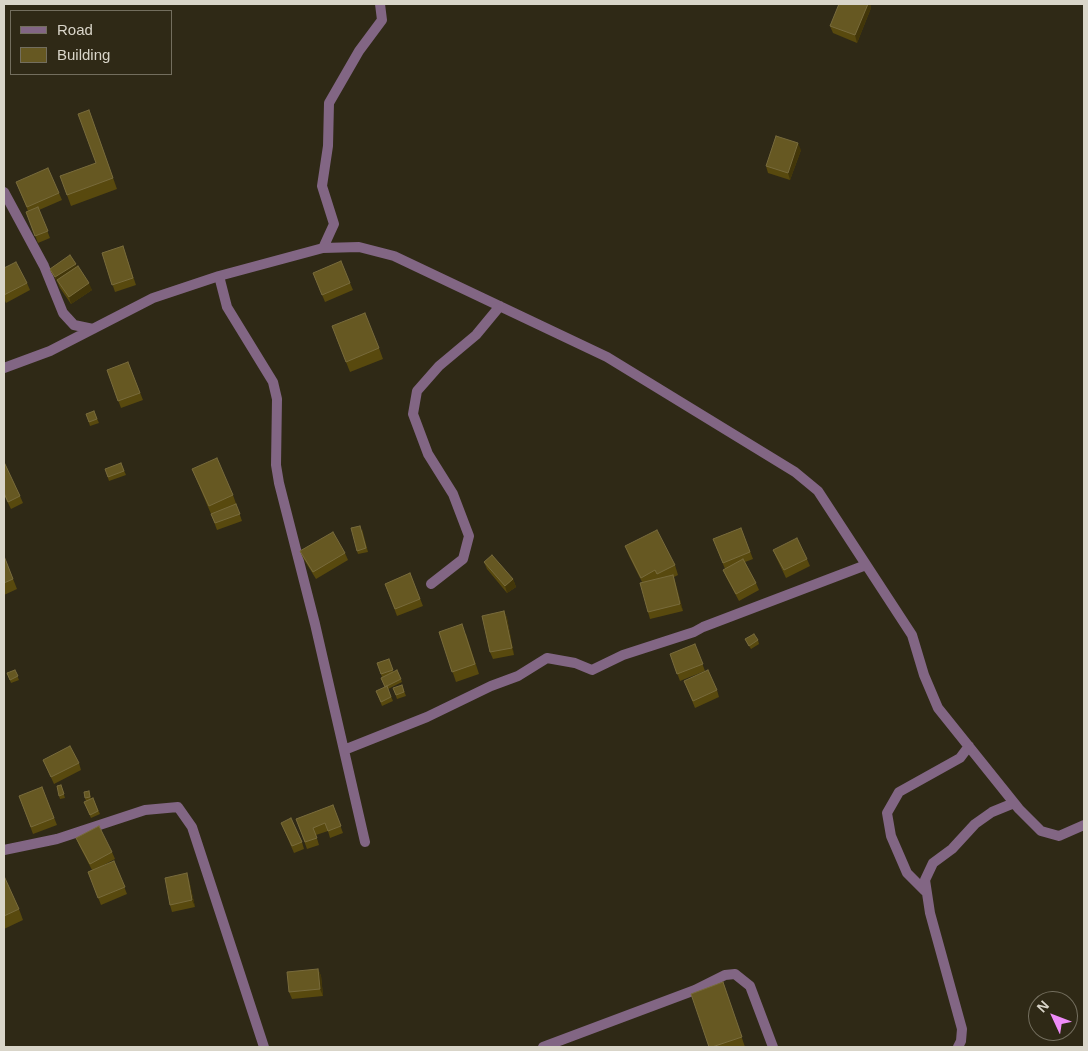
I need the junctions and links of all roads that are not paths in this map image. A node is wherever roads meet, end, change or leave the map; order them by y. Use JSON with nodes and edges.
{"nodes":[{"id":1,"x":380,"y":4,"type":"edge"},
{"id":2,"x":4,"y":192,"type":"edge"},
{"id":3,"x":323,"y":248,"type":"junction"},
{"id":4,"x":218,"y":276,"type":"junction"},
{"id":5,"x":500,"y":306,"type":"junction"},
{"id":6,"x":93,"y":329,"type":"junction"},
{"id":7,"x":4,"y":368,"type":"edge"},
{"id":8,"x":866,"y":565,"type":"junction"},
{"id":9,"x":430,"y":584,"type":"dead end"},
{"id":10,"x":969,"y":746,"type":"junction"},
{"id":11,"x":344,"y":750,"type":"junction"},
{"id":12,"x":1014,"y":802,"type":"junction"},
{"id":13,"x":1084,"y":825,"type":"edge"},
{"id":14,"x":365,"y":842,"type":"dead end"},
{"id":15,"x":4,"y":850,"type":"edge"},
{"id":16,"x":926,"y":892,"type":"junction"},
{"id":17,"x":264,"y":1047,"type":"edge"},
{"id":18,"x":543,"y":1047,"type":"edge"},
{"id":19,"x":773,"y":1047,"type":"edge"},
{"id":20,"x":958,"y":1047,"type":"edge"}],
"edges":[{"from":1,"to":3,"type":"street"},
{"from":2,"to":6,"type":"street"},
{"from":3,"to":4,"type":"street"},
{"from":3,"to":5,"type":"street"},
{"from":4,"to":6,"type":"street"},
{"from":4,"to":11,"type":"street"},
{"from":5,"to":8,"type":"street"},
{"from":5,"to":9,"type":"street"},
{"from":6,"to":7,"type":"street"},
{"from":8,"to":10,"type":"street"},
{"from":8,"to":11,"type":"street"},
{"from":10,"to":12,"type":"street"},
{"from":10,"to":16,"type":"street"},
{"from":11,"to":14,"type":"street"},
{"from":12,"to":13,"type":"street"},
{"from":12,"to":16,"type":"street"},
{"from":15,"to":17,"type":"street"},
{"from":16,"to":20,"type":"street"},
{"from":18,"to":19,"type":"street"}]}
